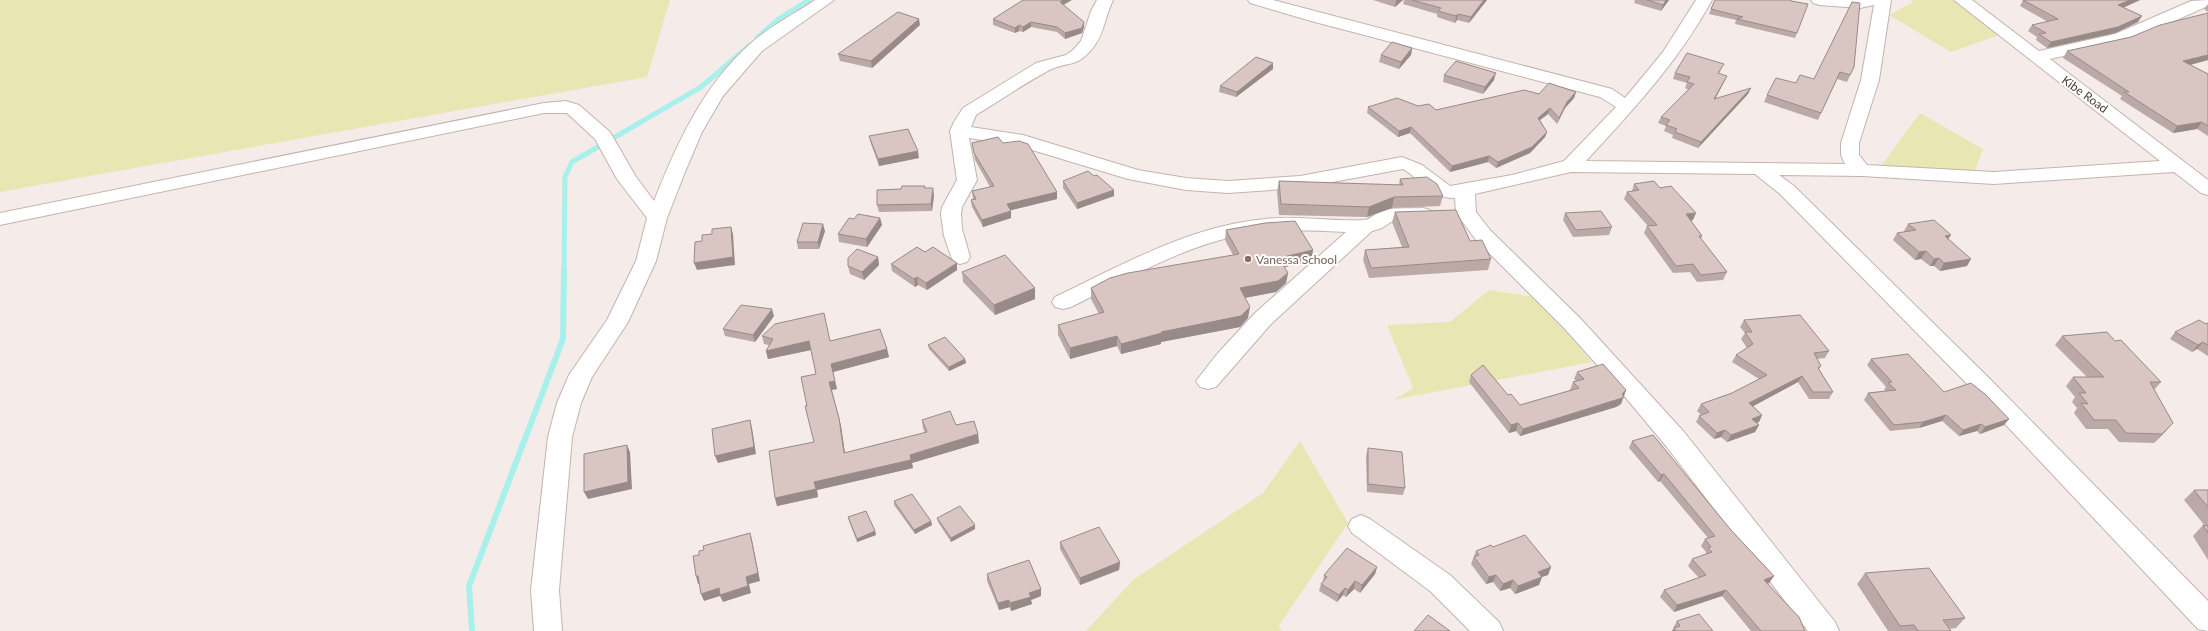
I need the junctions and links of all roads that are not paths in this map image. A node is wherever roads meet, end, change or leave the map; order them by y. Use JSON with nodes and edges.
{"nodes":[{"id":1,"x":826,"y":0,"type":"edge"},
{"id":2,"x":1105,"y":0,"type":"edge"},
{"id":3,"x":1256,"y":0,"type":"edge"},
{"id":4,"x":1704,"y":0,"type":"edge"},
{"id":5,"x":1819,"y":0,"type":"edge"},
{"id":6,"x":1876,"y":0,"type":"edge"},
{"id":7,"x":1883,"y":0,"type":"edge"},
{"id":8,"x":1962,"y":0,"type":"edge"},
{"id":9,"x":2208,"y":1,"type":"edge"},
{"id":10,"x":2035,"y":57,"type":"junction"},
{"id":11,"x":1626,"y":106,"type":"junction"},
{"id":12,"x":959,"y":131,"type":"junction"},
{"id":13,"x":1590,"y":144,"type":"junction"},
{"id":14,"x":1570,"y":166,"type":"junction"},
{"id":15,"x":1613,"y":166,"type":"junction"},
{"id":16,"x":2179,"y":166,"type":"junction"},
{"id":17,"x":1760,"y":168,"type":"junction"},
{"id":18,"x":1806,"y":169,"type":"junction"},
{"id":19,"x":1862,"y":170,"type":"junction"},
{"id":20,"x":2208,"y":189,"type":"edge"},
{"id":21,"x":1466,"y":190,"type":"junction"},
{"id":22,"x":1787,"y":190,"type":"junction"},
{"id":23,"x":1466,"y":213,"type":"junction"},
{"id":24,"x":657,"y":218,"type":"junction"},
{"id":25,"x":0,"y":219,"type":"edge"},
{"id":26,"x":1365,"y":226,"type":"junction"},
{"id":27,"x":960,"y":257,"type":"dead end"},
{"id":28,"x":1064,"y":302,"type":"dead end"},
{"id":29,"x":1208,"y":381,"type":"dead end"},
{"id":30,"x":1361,"y":526,"type":"dead end"},
{"id":31,"x":2208,"y":620,"type":"edge"},
{"id":32,"x":548,"y":631,"type":"edge"},
{"id":33,"x":1489,"y":631,"type":"edge"},
{"id":34,"x":1825,"y":631,"type":"edge"}],
"edges":[{"from":1,"to":24,"type":"street"},
{"from":2,"to":12,"type":"street"},
{"from":3,"to":11,"type":"street"},
{"from":4,"to":11,"type":"street"},
{"from":5,"to":6,"type":"street"},
{"from":7,"to":19,"type":"street"},
{"from":8,"to":10,"type":"street","name":"Kibe Road"},
{"from":9,"to":10,"type":"street"},
{"from":10,"to":16,"type":"street","name":"Kibe Road"},
{"from":11,"to":13,"type":"street"},
{"from":12,"to":21,"type":"street"},
{"from":12,"to":27,"type":"street"},
{"from":13,"to":14,"type":"street"},
{"from":13,"to":15,"type":"street"},
{"from":14,"to":15,"type":"street"},
{"from":14,"to":21,"type":"street"},
{"from":15,"to":17,"type":"street"},
{"from":16,"to":19,"type":"street"},
{"from":16,"to":20,"type":"street","name":"Kibe Road"},
{"from":17,"to":18,"type":"street"},
{"from":17,"to":22,"type":"street"},
{"from":18,"to":19,"type":"street"},
{"from":18,"to":22,"type":"street"},
{"from":21,"to":23,"type":"street"},
{"from":22,"to":31,"type":"street"},
{"from":23,"to":26,"type":"street"},
{"from":23,"to":34,"type":"street"},
{"from":24,"to":25,"type":"street"},
{"from":24,"to":32,"type":"street"},
{"from":26,"to":28,"type":"street"},
{"from":26,"to":29,"type":"street"},
{"from":30,"to":33,"type":"street"}]}
